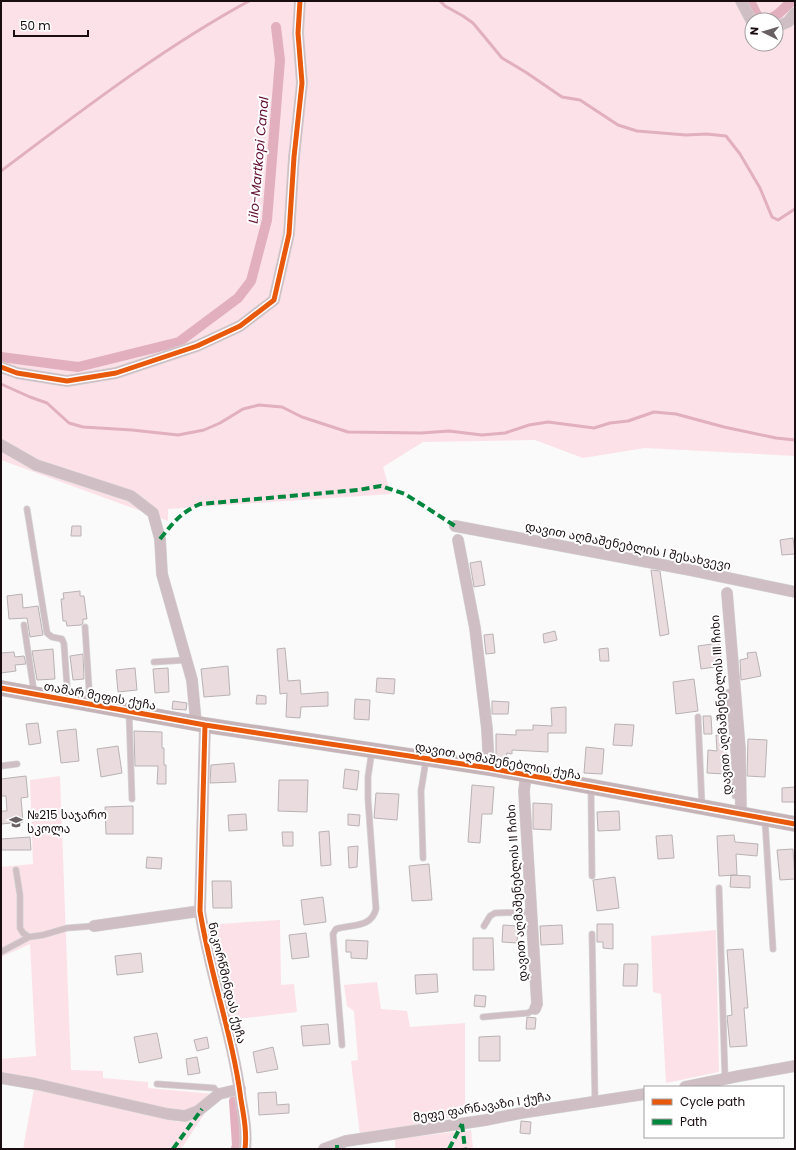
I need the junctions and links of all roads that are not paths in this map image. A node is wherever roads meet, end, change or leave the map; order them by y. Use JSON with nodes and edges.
{"nodes":[{"id":1,"x":300,"y":1,"type":"edge"},
{"id":2,"x":740,"y":1,"type":"edge"},
{"id":3,"x":746,"y":12,"type":"edge"},
{"id":4,"x":795,"y":13,"type":"edge"},
{"id":5,"x":784,"y":24,"type":"edge"},
{"id":6,"x":1,"y":367,"type":"edge"},
{"id":7,"x":1,"y":445,"type":"edge"},
{"id":8,"x":27,"y":509,"type":"dead end"},
{"id":9,"x":455,"y":526,"type":"dead end"},
{"id":10,"x":458,"y":540,"type":"dead end"},
{"id":11,"x":795,"y":592,"type":"edge"},
{"id":12,"x":727,"y":593,"type":"dead end"},
{"id":13,"x":24,"y":625,"type":"dead end"},
{"id":14,"x":85,"y":627,"type":"dead end"},
{"id":15,"x":186,"y":660,"type":"junction"},
{"id":16,"x":154,"y":662,"type":"dead end"},
{"id":17,"x":1,"y":688,"type":"edge"},
{"id":18,"x":729,"y":692,"type":"dead end"},
{"id":19,"x":34,"y":694,"type":"junction"},
{"id":20,"x":68,"y":700,"type":"junction"},
{"id":21,"x":90,"y":704,"type":"junction"},
{"id":22,"x":129,"y":712,"type":"junction"},
{"id":23,"x":698,"y":717,"type":"dead end"},
{"id":24,"x":201,"y":724,"type":"junction"},
{"id":25,"x":372,"y":750,"type":"junction"},
{"id":26,"x":426,"y":759,"type":"junction"},
{"id":27,"x":17,"y":764,"type":"dead end"},
{"id":28,"x":1,"y":766,"type":"edge"},
{"id":29,"x":489,"y":768,"type":"junction"},
{"id":30,"x":526,"y":774,"type":"junction"},
{"id":31,"x":591,"y":787,"type":"junction"},
{"id":32,"x":132,"y":799,"type":"dead end"},
{"id":33,"x":702,"y":807,"type":"junction"},
{"id":34,"x":738,"y":814,"type":"junction"},
{"id":35,"x":765,"y":819,"type":"junction"},
{"id":36,"x":795,"y":824,"type":"edge"},
{"id":37,"x":422,"y":858,"type":"dead end"},
{"id":38,"x":16,"y":870,"type":"dead end"},
{"id":39,"x":592,"y":876,"type":"dead end"},
{"id":40,"x":719,"y":888,"type":"dead end"},
{"id":41,"x":200,"y":911,"type":"junction"},
{"id":42,"x":532,"y":912,"type":"junction"},
{"id":43,"x":94,"y":926,"type":"joint"},
{"id":44,"x":484,"y":926,"type":"dead end"},
{"id":45,"x":592,"y":934,"type":"dead end"},
{"id":46,"x":29,"y":937,"type":"junction"},
{"id":47,"x":773,"y":949,"type":"dead end"},
{"id":48,"x":1,"y":952,"type":"edge"},
{"id":49,"x":534,"y":1009,"type":"joint"},
{"id":50,"x":483,"y":1017,"type":"dead end"},
{"id":51,"x":342,"y":1045,"type":"dead end"},
{"id":52,"x":795,"y":1066,"type":"edge"},
{"id":53,"x":1,"y":1078,"type":"edge"},
{"id":54,"x":725,"y":1078,"type":"junction"},
{"id":55,"x":157,"y":1084,"type":"dead end"},
{"id":56,"x":689,"y":1086,"type":"edge"},
{"id":57,"x":240,"y":1089,"type":"junction"},
{"id":58,"x":219,"y":1094,"type":"junction"},
{"id":59,"x":644,"y":1094,"type":"edge"},
{"id":60,"x":595,"y":1102,"type":"junction"},
{"id":61,"x":245,"y":1149,"type":"edge"},
{"id":62,"x":324,"y":1149,"type":"edge"}],
"edges":[{"from":1,"to":6,"type":"street"},
{"from":2,"to":3,"type":"street"},
{"from":4,"to":5,"type":"street"},
{"from":7,"to":15,"type":"street","name":"ნიკორწმინდას ქუჩა"},
{"from":8,"to":20,"type":"lane"},
{"from":9,"to":11,"type":"street","name":"დავით აღმაშენებლის I შესახვევი"},
{"from":10,"to":29,"type":"street"},
{"from":12,"to":34,"type":"street","name":"დავით აღმაშენებლის III ჩიხი"},
{"from":13,"to":19,"type":"lane"},
{"from":14,"to":21,"type":"lane"},
{"from":15,"to":16,"type":"lane"},
{"from":15,"to":24,"type":"street","name":"ნიკორწმინდას ქუჩა"},
{"from":17,"to":19,"type":"street","name":"თამარ მეფის ქუჩა"},
{"from":18,"to":34,"type":"lane"},
{"from":19,"to":20,"type":"street","name":"თამარ მეფის ქუჩა"},
{"from":20,"to":21,"type":"street","name":"თამარ მეფის ქუჩა"},
{"from":21,"to":22,"type":"street","name":"თამარ მეფის ქუჩა"},
{"from":22,"to":24,"type":"street","name":"თამარ მეფის ქუჩა"},
{"from":22,"to":32,"type":"lane"},
{"from":23,"to":33,"type":"lane"},
{"from":24,"to":25,"type":"street","name":"დავით აღმაშენებლის ქუჩა"},
{"from":24,"to":41,"type":"street","name":"ნიკორწმინდას ქუჩა"},
{"from":25,"to":26,"type":"street","name":"დავით აღმაშენებლის ქუჩა"},
{"from":25,"to":51,"type":"lane"},
{"from":26,"to":29,"type":"street","name":"დავით აღმაშენებლის ქუჩა"},
{"from":26,"to":37,"type":"lane"},
{"from":27,"to":28,"type":"lane"},
{"from":29,"to":30,"type":"street","name":"დავით აღმაშენებლის ქუჩა"},
{"from":30,"to":31,"type":"street","name":"დავით აღმაშენებლის ქუჩა"},
{"from":30,"to":42,"type":"street","name":"დავით აღმაშენებლის II ჩიხი"},
{"from":31,"to":33,"type":"street","name":"დავით აღმაშენებლის ქუჩა"},
{"from":31,"to":39,"type":"lane"},
{"from":33,"to":34,"type":"street","name":"დავით აღმაშენებლის ქუჩა"},
{"from":34,"to":35,"type":"street","name":"დავით აღმაშენებლის ქუჩა"},
{"from":35,"to":36,"type":"street","name":"დავით აღმაშენებლის ქუჩა"},
{"from":35,"to":47,"type":"lane"},
{"from":38,"to":46,"type":"lane"},
{"from":40,"to":54,"type":"lane"},
{"from":41,"to":43,"type":"street"},
{"from":41,"to":57,"type":"street","name":"ნიკორწმინდას ქუჩა"},
{"from":42,"to":44,"type":"lane"},
{"from":42,"to":49,"type":"street","name":"დავით აღმაშენებლის II ჩიხი"},
{"from":43,"to":46,"type":"lane"},
{"from":45,"to":60,"type":"lane"},
{"from":46,"to":48,"type":"lane"},
{"from":49,"to":50,"type":"lane"},
{"from":52,"to":54,"type":"street"},
{"from":53,"to":58,"type":"street"},
{"from":54,"to":56,"type":"street"},
{"from":55,"to":58,"type":"lane"},
{"from":57,"to":58,"type":"street"},
{"from":57,"to":61,"type":"street","name":"ნიკორწმინდას ქუჩა"},
{"from":59,"to":60,"type":"street","name":"მეფე ფარნავაზი I ქუჩა"},
{"from":60,"to":62,"type":"street","name":"მეფე ფარნავაზი I ქუჩა"}]}
